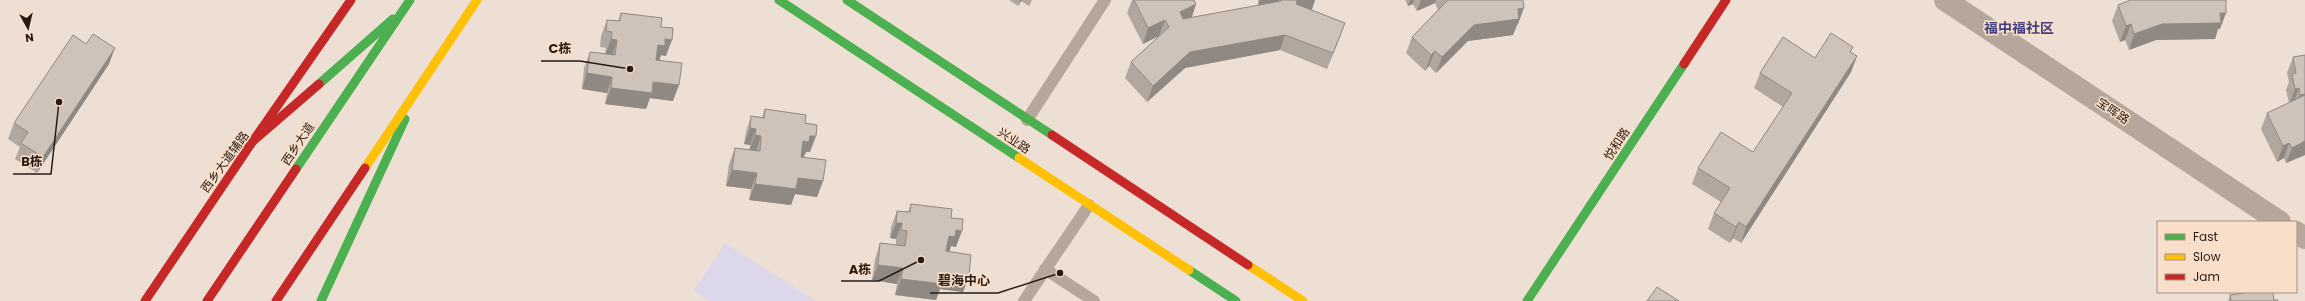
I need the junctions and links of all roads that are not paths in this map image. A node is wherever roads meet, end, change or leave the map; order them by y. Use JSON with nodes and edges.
{"nodes":[{"id":1,"x":351,"y":0,"type":"edge"},
{"id":2,"x":410,"y":0,"type":"edge"},
{"id":3,"x":477,"y":0,"type":"edge"},
{"id":4,"x":779,"y":0,"type":"edge"},
{"id":5,"x":847,"y":0,"type":"edge"},
{"id":6,"x":1105,"y":0,"type":"edge"},
{"id":7,"x":1726,"y":0,"type":"edge"},
{"id":8,"x":1945,"y":0,"type":"edge"},
{"id":9,"x":403,"y":11,"type":"junction"},
{"id":10,"x":419,"y":89,"type":"junction"},
{"id":11,"x":1027,"y":120,"type":"junction"},
{"id":12,"x":253,"y":141,"type":"junction"},
{"id":13,"x":1089,"y":204,"type":"junction"},
{"id":14,"x":2278,"y":221,"type":"edge"},
{"id":15,"x":1045,"y":269,"type":"junction"},
{"id":16,"x":145,"y":301,"type":"edge"},
{"id":17,"x":207,"y":301,"type":"edge"},
{"id":18,"x":276,"y":301,"type":"edge"},
{"id":19,"x":321,"y":301,"type":"edge"},
{"id":20,"x":1024,"y":301,"type":"edge"},
{"id":21,"x":1094,"y":301,"type":"edge"},
{"id":22,"x":1236,"y":301,"type":"edge"},
{"id":23,"x":1303,"y":301,"type":"edge"},
{"id":24,"x":1527,"y":301,"type":"edge"}],
"edges":[{"from":1,"to":12,"type":"main road"},
{"from":2,"to":9,"type":"main road","name":"西乡大道"},
{"from":3,"to":10,"type":"main road"},
{"from":4,"to":13,"type":"main road","name":"兴业路"},
{"from":5,"to":11,"type":"main road","name":"兴业路"},
{"from":6,"to":11,"type":"lane"},
{"from":7,"to":24,"type":"main road","name":"悦和路"},
{"from":8,"to":14,"type":"street","name":"宝晖路"},
{"from":9,"to":12,"type":"main road","name":"西乡大道辅路"},
{"from":9,"to":17,"type":"main road","name":"西乡大道"},
{"from":10,"to":18,"type":"main road"},
{"from":10,"to":19,"type":"main road"},
{"from":11,"to":23,"type":"main road","name":"兴业路"},
{"from":12,"to":16,"type":"main road","name":"西乡大道辅路"},
{"from":13,"to":15,"type":"lane"},
{"from":13,"to":22,"type":"main road","name":"兴业路"},
{"from":15,"to":20,"type":"lane"},
{"from":15,"to":21,"type":"lane"}]}
